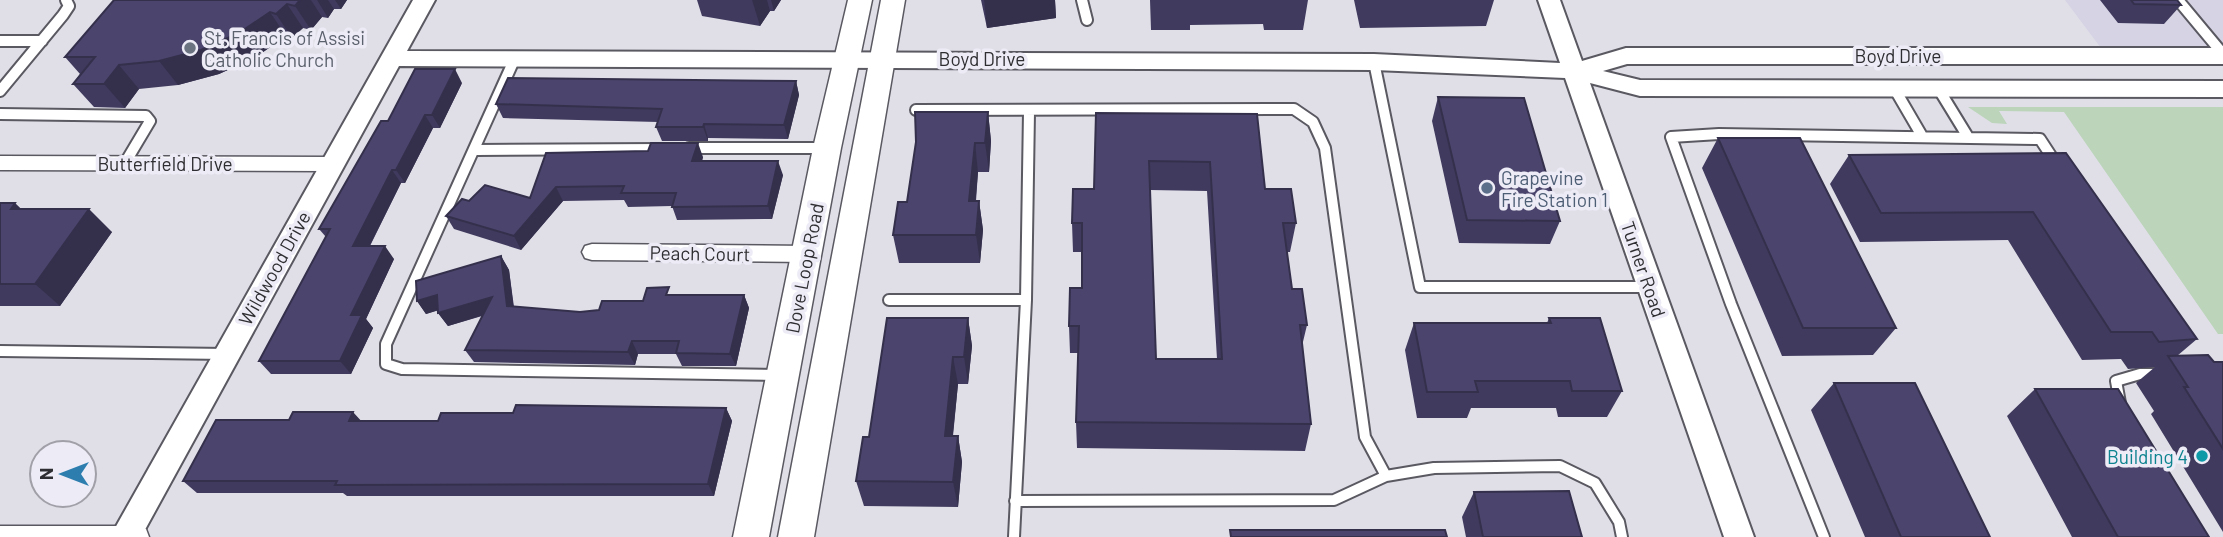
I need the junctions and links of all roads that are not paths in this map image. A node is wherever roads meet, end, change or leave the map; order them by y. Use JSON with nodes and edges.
{"nodes":[{"id":1,"x":65,"y":0,"type":"edge"},
{"id":2,"x":424,"y":0,"type":"edge"},
{"id":3,"x":860,"y":0,"type":"edge"},
{"id":4,"x":893,"y":0,"type":"edge"},
{"id":5,"x":1082,"y":0,"type":"edge"},
{"id":6,"x":1549,"y":0,"type":"edge"},
{"id":7,"x":2178,"y":0,"type":"edge"},
{"id":8,"x":1087,"y":20,"type":"dead end"},
{"id":9,"x":0,"y":41,"type":"edge"},
{"id":10,"x":42,"y":41,"type":"junction"},
{"id":11,"x":1896,"y":55,"type":"junction"},
{"id":12,"x":2223,"y":55,"type":"edge"},
{"id":13,"x":390,"y":58,"type":"junction"},
{"id":14,"x":516,"y":58,"type":"junction"},
{"id":15,"x":848,"y":58,"type":"junction"},
{"id":16,"x":882,"y":58,"type":"junction"},
{"id":17,"x":1374,"y":62,"type":"junction"},
{"id":18,"x":1574,"y":71,"type":"junction"},
{"id":19,"x":1894,"y":88,"type":"junction"},
{"id":20,"x":1938,"y":88,"type":"junction"},
{"id":21,"x":2223,"y":89,"type":"edge"},
{"id":22,"x":0,"y":91,"type":"edge"},
{"id":23,"x":916,"y":110,"type":"edge"},
{"id":24,"x":1029,"y":112,"type":"junction"},
{"id":25,"x":0,"y":114,"type":"edge"},
{"id":26,"x":1922,"y":136,"type":"junction"},
{"id":27,"x":1969,"y":137,"type":"junction"},
{"id":28,"x":827,"y":148,"type":"junction"},
{"id":29,"x":476,"y":149,"type":"junction"},
{"id":30,"x":0,"y":163,"type":"edge"},
{"id":31,"x":125,"y":163,"type":"junction"},
{"id":32,"x":331,"y":164,"type":"junction"},
{"id":33,"x":2062,"y":173,"type":"edge"},
{"id":34,"x":592,"y":252,"type":"dead end"},
{"id":35,"x":808,"y":254,"type":"junction"},
{"id":36,"x":1651,"y":287,"type":"junction"},
{"id":37,"x":889,"y":300,"type":"dead end"},
{"id":38,"x":1026,"y":300,"type":"junction"},
{"id":39,"x":0,"y":351,"type":"edge"},
{"id":40,"x":227,"y":354,"type":"junction"},
{"id":41,"x":783,"y":374,"type":"junction"},
{"id":42,"x":2180,"y":374,"type":"edge"},
{"id":43,"x":2126,"y":414,"type":"edge"},
{"id":44,"x":1386,"y":476,"type":"junction"},
{"id":45,"x":1015,"y":501,"type":"junction"},
{"id":46,"x":0,"y":537,"type":"edge"},
{"id":47,"x":126,"y":537,"type":"edge"},
{"id":48,"x":137,"y":537,"type":"edge"},
{"id":49,"x":751,"y":537,"type":"edge"},
{"id":50,"x":796,"y":537,"type":"edge"},
{"id":51,"x":1014,"y":537,"type":"edge"},
{"id":52,"x":1622,"y":537,"type":"edge"},
{"id":53,"x":1739,"y":537,"type":"edge"},
{"id":54,"x":1824,"y":537,"type":"edge"}],
"edges":[{"from":1,"to":10,"type":"lane"},
{"from":2,"to":13,"type":"street","name":"Wildwood Drive"},
{"from":3,"to":15,"type":"main road","name":"Dove Loop Road"},
{"from":4,"to":16,"type":"main road","name":"Dove Loop Road"},
{"from":5,"to":8,"type":"lane"},
{"from":6,"to":18,"type":"street","name":"Turner Road"},
{"from":7,"to":12,"type":"lane"},
{"from":9,"to":10,"type":"lane"},
{"from":10,"to":22,"type":"lane"},
{"from":11,"to":12,"type":"street","name":"Boyd Drive"},
{"from":11,"to":18,"type":"street","name":"Boyd Drive"},
{"from":11,"to":19,"type":"street"},
{"from":11,"to":20,"type":"street"},
{"from":13,"to":14,"type":"street","name":"Boyd Drive"},
{"from":13,"to":32,"type":"street","name":"Wildwood Drive"},
{"from":14,"to":15,"type":"street","name":"Boyd Drive"},
{"from":14,"to":29,"type":"lane"},
{"from":15,"to":16,"type":"street","name":"Boyd Drive"},
{"from":15,"to":28,"type":"main road","name":"Dove Loop Road"},
{"from":16,"to":17,"type":"street","name":"Boyd Drive"},
{"from":16,"to":50,"type":"main road","name":"Dove Loop Road"},
{"from":17,"to":18,"type":"street","name":"Boyd Drive"},
{"from":17,"to":36,"type":"lane"},
{"from":18,"to":19,"type":"street","name":"Boyd Drive"},
{"from":18,"to":36,"type":"street","name":"Turner Road"},
{"from":19,"to":20,"type":"street","name":"Boyd Drive"},
{"from":19,"to":26,"type":"lane"},
{"from":20,"to":21,"type":"street","name":"Boyd Drive"},
{"from":20,"to":27,"type":"lane"},
{"from":23,"to":24,"type":"lane"},
{"from":24,"to":38,"type":"lane"},
{"from":24,"to":44,"type":"lane"},
{"from":25,"to":31,"type":"lane"},
{"from":26,"to":27,"type":"lane"},
{"from":26,"to":54,"type":"lane"},
{"from":27,"to":33,"type":"lane"},
{"from":28,"to":29,"type":"lane"},
{"from":28,"to":35,"type":"main road","name":"Dove Loop Road"},
{"from":29,"to":41,"type":"lane"},
{"from":30,"to":31,"type":"street","name":"Butterfield Drive"},
{"from":31,"to":32,"type":"street","name":"Butterfield Drive"},
{"from":32,"to":40,"type":"street","name":"Wildwood Drive"},
{"from":34,"to":35,"type":"street","name":"Peach Court"},
{"from":35,"to":41,"type":"main road","name":"Dove Loop Road"},
{"from":36,"to":53,"type":"street","name":"Turner Road"},
{"from":37,"to":38,"type":"lane"},
{"from":38,"to":45,"type":"lane"},
{"from":39,"to":40,"type":"lane"},
{"from":40,"to":47,"type":"street","name":"Wildwood Drive"},
{"from":41,"to":49,"type":"main road","name":"Dove Loop Road"},
{"from":42,"to":43,"type":"lane"},
{"from":44,"to":45,"type":"lane"},
{"from":44,"to":52,"type":"lane"},
{"from":45,"to":51,"type":"lane"},
{"from":46,"to":47,"type":"street"},
{"from":47,"to":48,"type":"street"}]}
